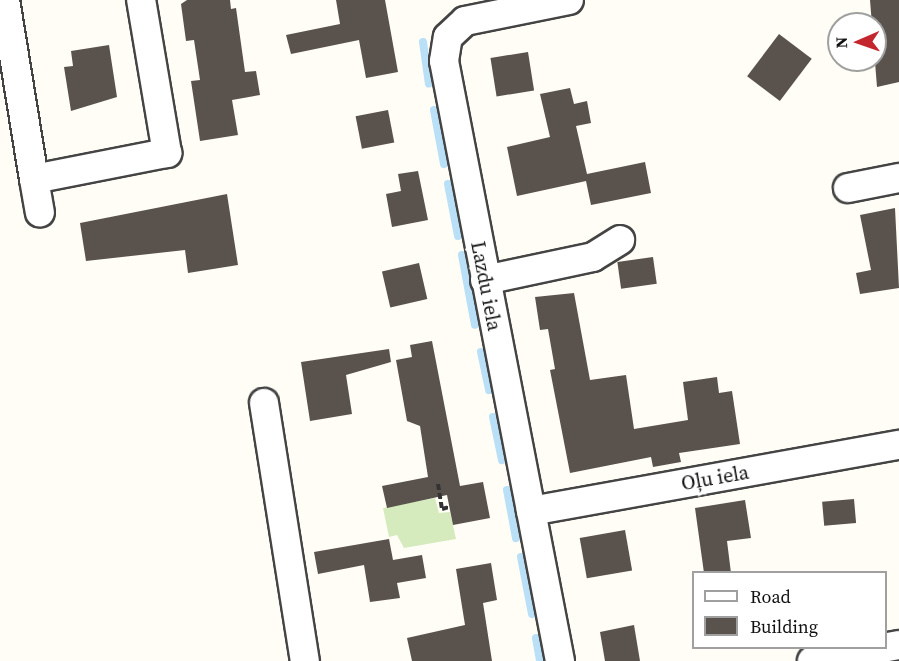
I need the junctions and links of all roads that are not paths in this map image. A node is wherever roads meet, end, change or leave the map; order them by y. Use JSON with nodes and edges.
{"nodes":[{"id":1,"x":5,"y":0,"type":"edge"},
{"id":2,"x":141,"y":0,"type":"edge"},
{"id":3,"x":569,"y":0,"type":"edge"},
{"id":4,"x":899,"y":178,"type":"edge"},
{"id":5,"x":34,"y":179,"type":"junction"},
{"id":6,"x":848,"y":188,"type":"dead end"},
{"id":7,"x":40,"y":212,"type":"dead end"},
{"id":8,"x":620,"y":240,"type":"dead end"},
{"id":9,"x":485,"y":280,"type":"junction"},
{"id":10,"x":264,"y":403,"type":"dead end"},
{"id":11,"x":899,"y":445,"type":"edge"},
{"id":12,"x":531,"y":511,"type":"junction"},
{"id":13,"x":877,"y":649,"type":"edge"},
{"id":14,"x":305,"y":661,"type":"edge"},
{"id":15,"x":560,"y":661,"type":"edge"},
{"id":16,"x":812,"y":661,"type":"edge"}],
"edges":[{"from":1,"to":5,"type":"street"},
{"from":2,"to":5,"type":"street"},
{"from":3,"to":9,"type":"street","name":"Lazdu iela"},
{"from":4,"to":6,"type":"street"},
{"from":5,"to":7,"type":"street"},
{"from":8,"to":9,"type":"street"},
{"from":9,"to":12,"type":"street","name":"Lazdu iela"},
{"from":10,"to":14,"type":"street"},
{"from":11,"to":12,"type":"street","name":"Oļu iela"},
{"from":12,"to":15,"type":"street","name":"Lazdu iela"},
{"from":13,"to":16,"type":"street"}]}
